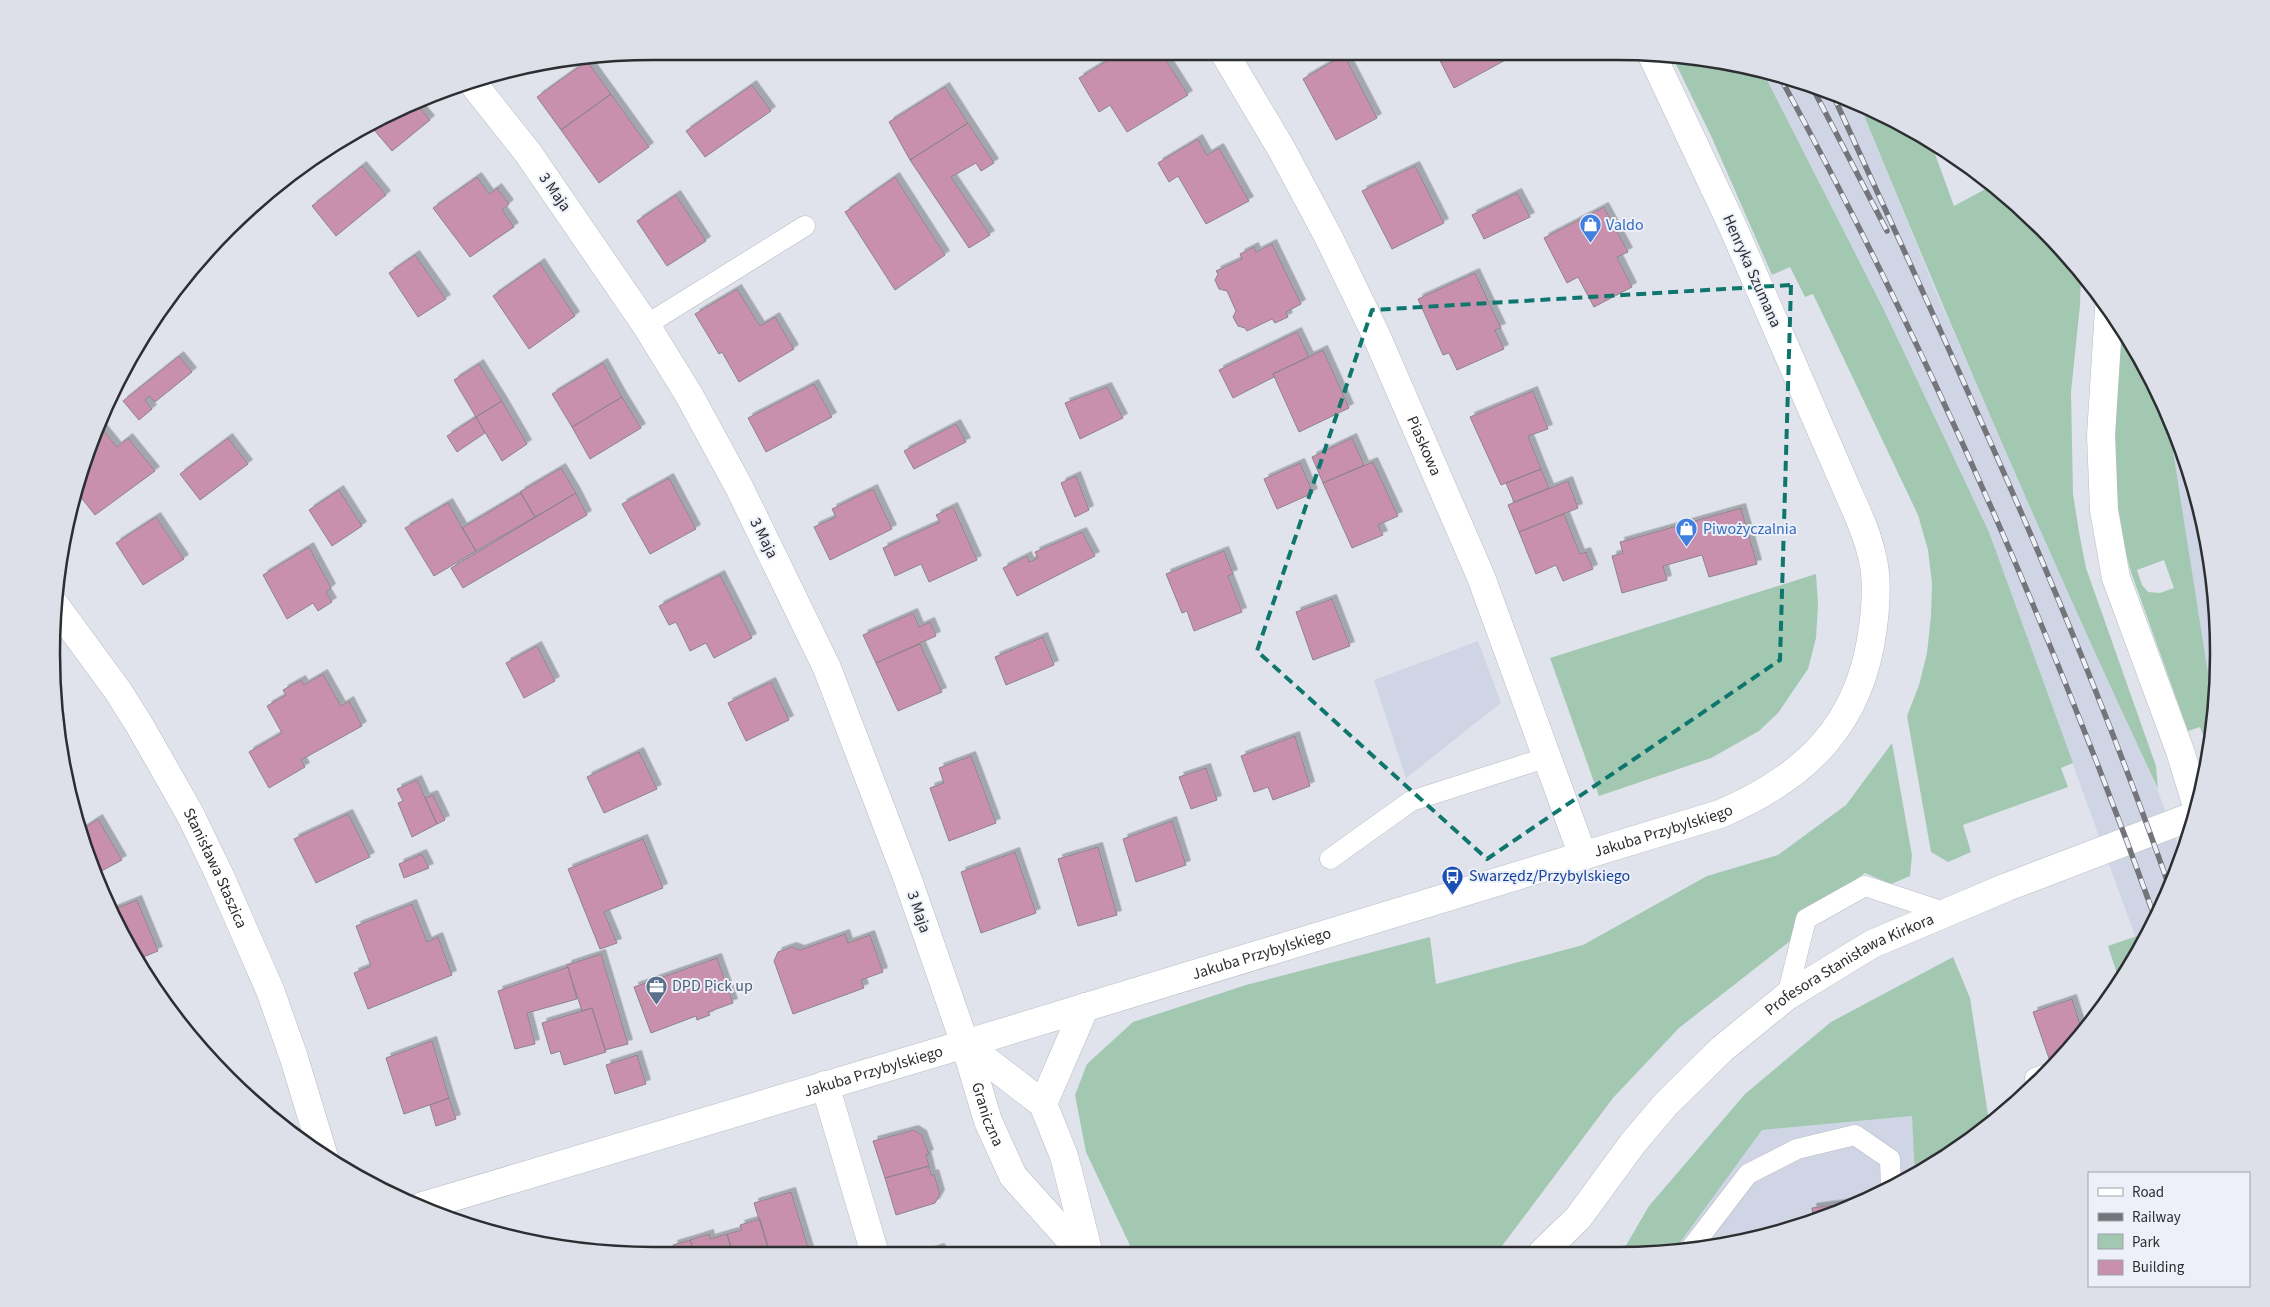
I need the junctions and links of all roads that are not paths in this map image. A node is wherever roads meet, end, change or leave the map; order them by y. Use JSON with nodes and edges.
{"nodes":[{"id":1,"x":1229,"y":60,"type":"edge"},
{"id":2,"x":1655,"y":61,"type":"edge"},
{"id":3,"x":476,"y":87,"type":"edge"},
{"id":4,"x":805,"y":226,"type":"dead end"},
{"id":5,"x":2108,"y":322,"type":"edge"},
{"id":6,"x":646,"y":325,"type":"junction"},
{"id":7,"x":1848,"y":492,"type":"joint"},
{"id":8,"x":61,"y":613,"type":"edge"},
{"id":9,"x":1548,"y":757,"type":"junction"},
{"id":10,"x":2193,"y":793,"type":"edge"},
{"id":11,"x":2186,"y":819,"type":"edge"},
{"id":12,"x":1583,"y":856,"type":"junction"},
{"id":13,"x":1330,"y":859,"type":"dead end"},
{"id":14,"x":1944,"y":912,"type":"junction"},
{"id":15,"x":1787,"y":996,"type":"junction"},
{"id":16,"x":1085,"y":1007,"type":"junction"},
{"id":17,"x":964,"y":1044,"type":"junction"},
{"id":18,"x":825,"y":1085,"type":"junction"},
{"id":19,"x":1043,"y":1104,"type":"junction"},
{"id":20,"x":320,"y":1144,"type":"edge"},
{"id":21,"x":1891,"y":1179,"type":"edge"},
{"id":22,"x":431,"y":1204,"type":"edge"},
{"id":23,"x":1578,"y":1218,"type":"junction"},
{"id":24,"x":1696,"y":1242,"type":"edge"},
{"id":25,"x":873,"y":1247,"type":"edge"},
{"id":26,"x":1077,"y":1247,"type":"edge"},
{"id":27,"x":1087,"y":1247,"type":"edge"},
{"id":28,"x":1548,"y":1247,"type":"edge"},
{"id":29,"x":1569,"y":1247,"type":"edge"}],
"edges":[{"from":1,"to":9,"type":"street","name":"Piaskowa"},
{"from":2,"to":7,"type":"street","name":"Henryka Szumana"},
{"from":3,"to":6,"type":"street","name":"3 Maja"},
{"from":4,"to":6,"type":"lane"},
{"from":5,"to":10,"type":"street"},
{"from":6,"to":17,"type":"street","name":"3 Maja"},
{"from":7,"to":12,"type":"street","name":"Jakuba Przybylskiego"},
{"from":8,"to":20,"type":"street","name":"Stanisława Staszica"},
{"from":9,"to":12,"type":"street","name":"Piaskowa"},
{"from":9,"to":13,"type":"lane"},
{"from":11,"to":14,"type":"street","name":"Profesora Stanisława Kirkora"},
{"from":12,"to":16,"type":"street","name":"Jakuba Przybylskiego"},
{"from":14,"to":15,"type":"street","name":"Profesora Stanisława Kirkora"},
{"from":14,"to":15,"type":"lane"},
{"from":15,"to":23,"type":"street","name":"Profesora Stanisława Kirkora"},
{"from":16,"to":17,"type":"street","name":"Jakuba Przybylskiego"},
{"from":16,"to":19,"type":"street"},
{"from":17,"to":18,"type":"street","name":"Jakuba Przybylskiego"},
{"from":17,"to":19,"type":"street","name":"Graniczna"},
{"from":17,"to":26,"type":"street","name":"Graniczna"},
{"from":18,"to":22,"type":"street","name":"Jakuba Przybylskiego"},
{"from":18,"to":25,"type":"street"},
{"from":19,"to":27,"type":"street"},
{"from":21,"to":24,"type":"lane"},
{"from":23,"to":28,"type":"street","name":"Profesora Stanisława Kirkora"},
{"from":23,"to":29,"type":"street","name":"Profesora Stanisława Kirkora"}]}
